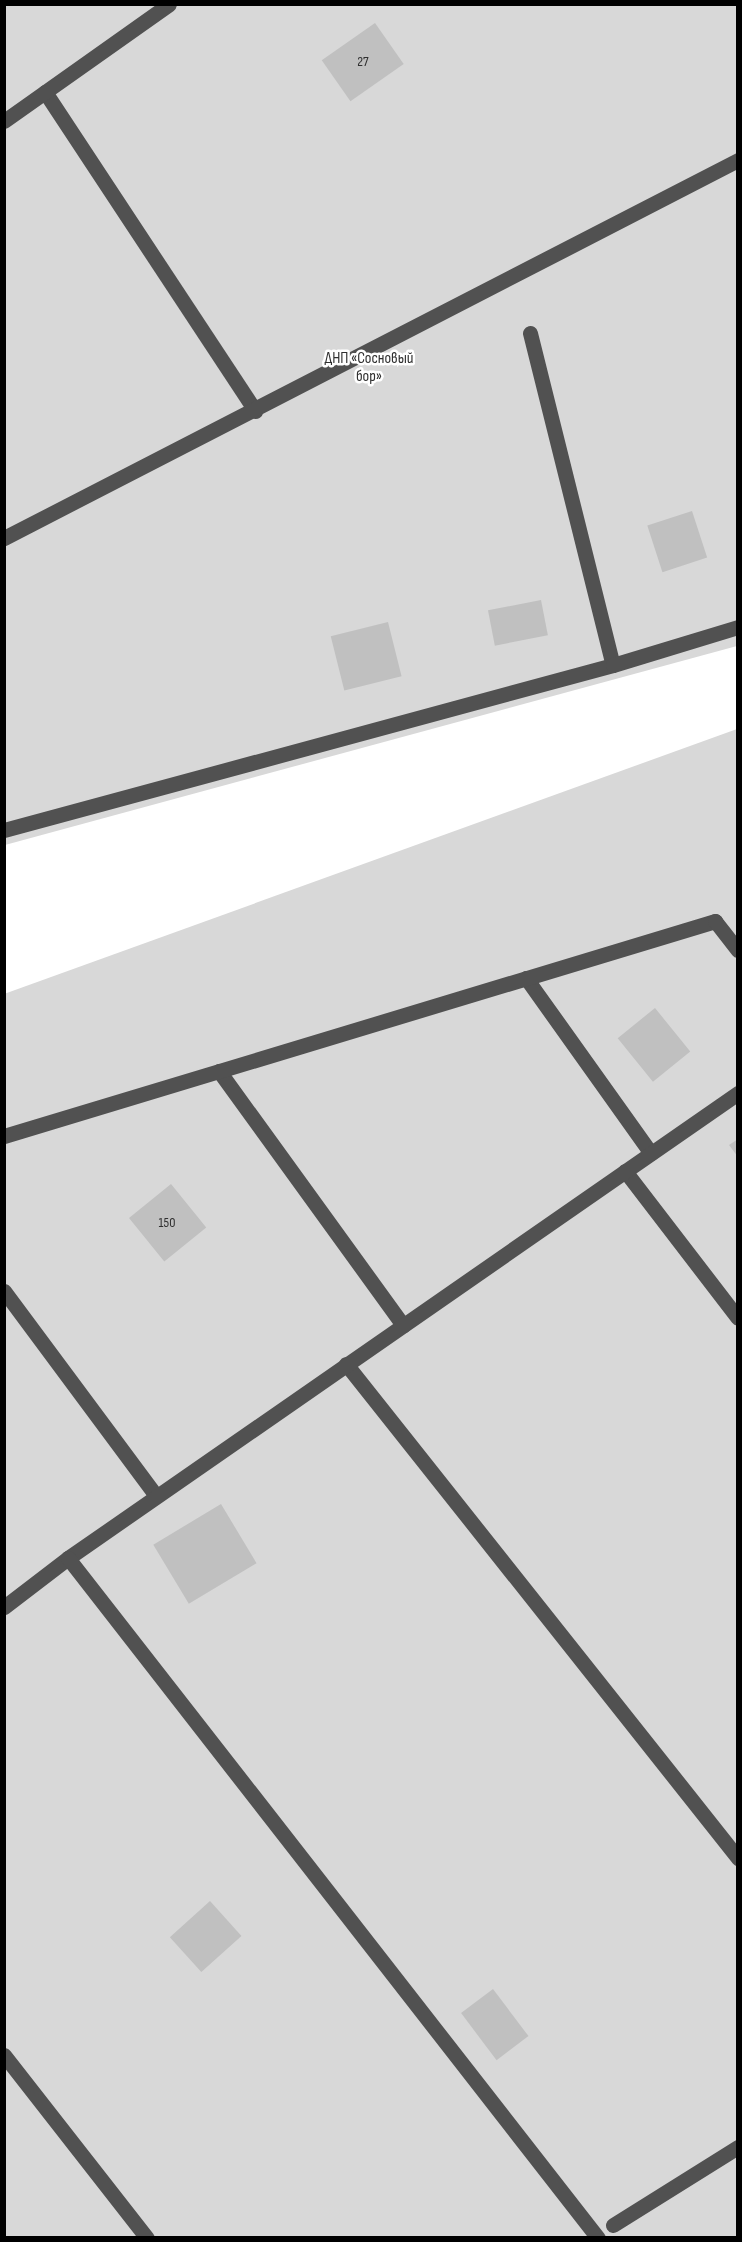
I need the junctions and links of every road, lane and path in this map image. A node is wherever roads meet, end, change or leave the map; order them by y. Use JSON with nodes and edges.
{"nodes":[{"id":1,"x":170,"y":4,"type":"edge"},
{"id":2,"x":45,"y":92,"type":"junction"},
{"id":3,"x":4,"y":121,"type":"edge"},
{"id":4,"x":738,"y":160,"type":"edge"},
{"id":5,"x":530,"y":333,"type":"dead end"},
{"id":6,"x":255,"y":411,"type":"junction"},
{"id":7,"x":4,"y":538,"type":"edge"},
{"id":8,"x":738,"y":627,"type":"edge"},
{"id":9,"x":613,"y":665,"type":"junction"},
{"id":10,"x":4,"y":830,"type":"edge"},
{"id":11,"x":738,"y":950,"type":"edge"},
{"id":12,"x":526,"y":978,"type":"junction"},
{"id":13,"x":219,"y":1071,"type":"junction"},
{"id":14,"x":738,"y":1093,"type":"edge"},
{"id":15,"x":4,"y":1136,"type":"edge"},
{"id":16,"x":651,"y":1153,"type":"junction"},
{"id":17,"x":625,"y":1171,"type":"junction"},
{"id":18,"x":4,"y":1291,"type":"edge"},
{"id":19,"x":738,"y":1318,"type":"edge"},
{"id":20,"x":403,"y":1325,"type":"junction"},
{"id":21,"x":346,"y":1364,"type":"junction"},
{"id":22,"x":156,"y":1496,"type":"junction"},
{"id":23,"x":68,"y":1558,"type":"junction"},
{"id":24,"x":4,"y":1607,"type":"edge"},
{"id":25,"x":738,"y":1858,"type":"edge"},
{"id":26,"x":4,"y":2055,"type":"edge"},
{"id":27,"x":738,"y":2147,"type":"edge"},
{"id":28,"x":613,"y":2225,"type":"dead end"},
{"id":29,"x":147,"y":2238,"type":"edge"},
{"id":30,"x":598,"y":2238,"type":"edge"}],
"edges":[{"from":1,"to":2,"type":"lane"},
{"from":2,"to":3,"type":"lane"},
{"from":2,"to":6,"type":"lane"},
{"from":4,"to":6,"type":"lane"},
{"from":5,"to":9,"type":"lane"},
{"from":6,"to":7,"type":"lane"},
{"from":8,"to":9,"type":"lane"},
{"from":9,"to":10,"type":"lane"},
{"from":11,"to":12,"type":"lane"},
{"from":12,"to":13,"type":"lane"},
{"from":12,"to":16,"type":"lane"},
{"from":13,"to":15,"type":"lane"},
{"from":13,"to":20,"type":"lane"},
{"from":14,"to":16,"type":"lane"},
{"from":16,"to":17,"type":"lane"},
{"from":17,"to":19,"type":"lane"},
{"from":17,"to":20,"type":"lane"},
{"from":18,"to":22,"type":"lane"},
{"from":20,"to":21,"type":"lane"},
{"from":21,"to":22,"type":"lane"},
{"from":21,"to":25,"type":"lane"},
{"from":22,"to":23,"type":"lane"},
{"from":23,"to":24,"type":"lane"},
{"from":23,"to":30,"type":"lane"},
{"from":26,"to":29,"type":"lane"},
{"from":27,"to":28,"type":"lane"}]}
